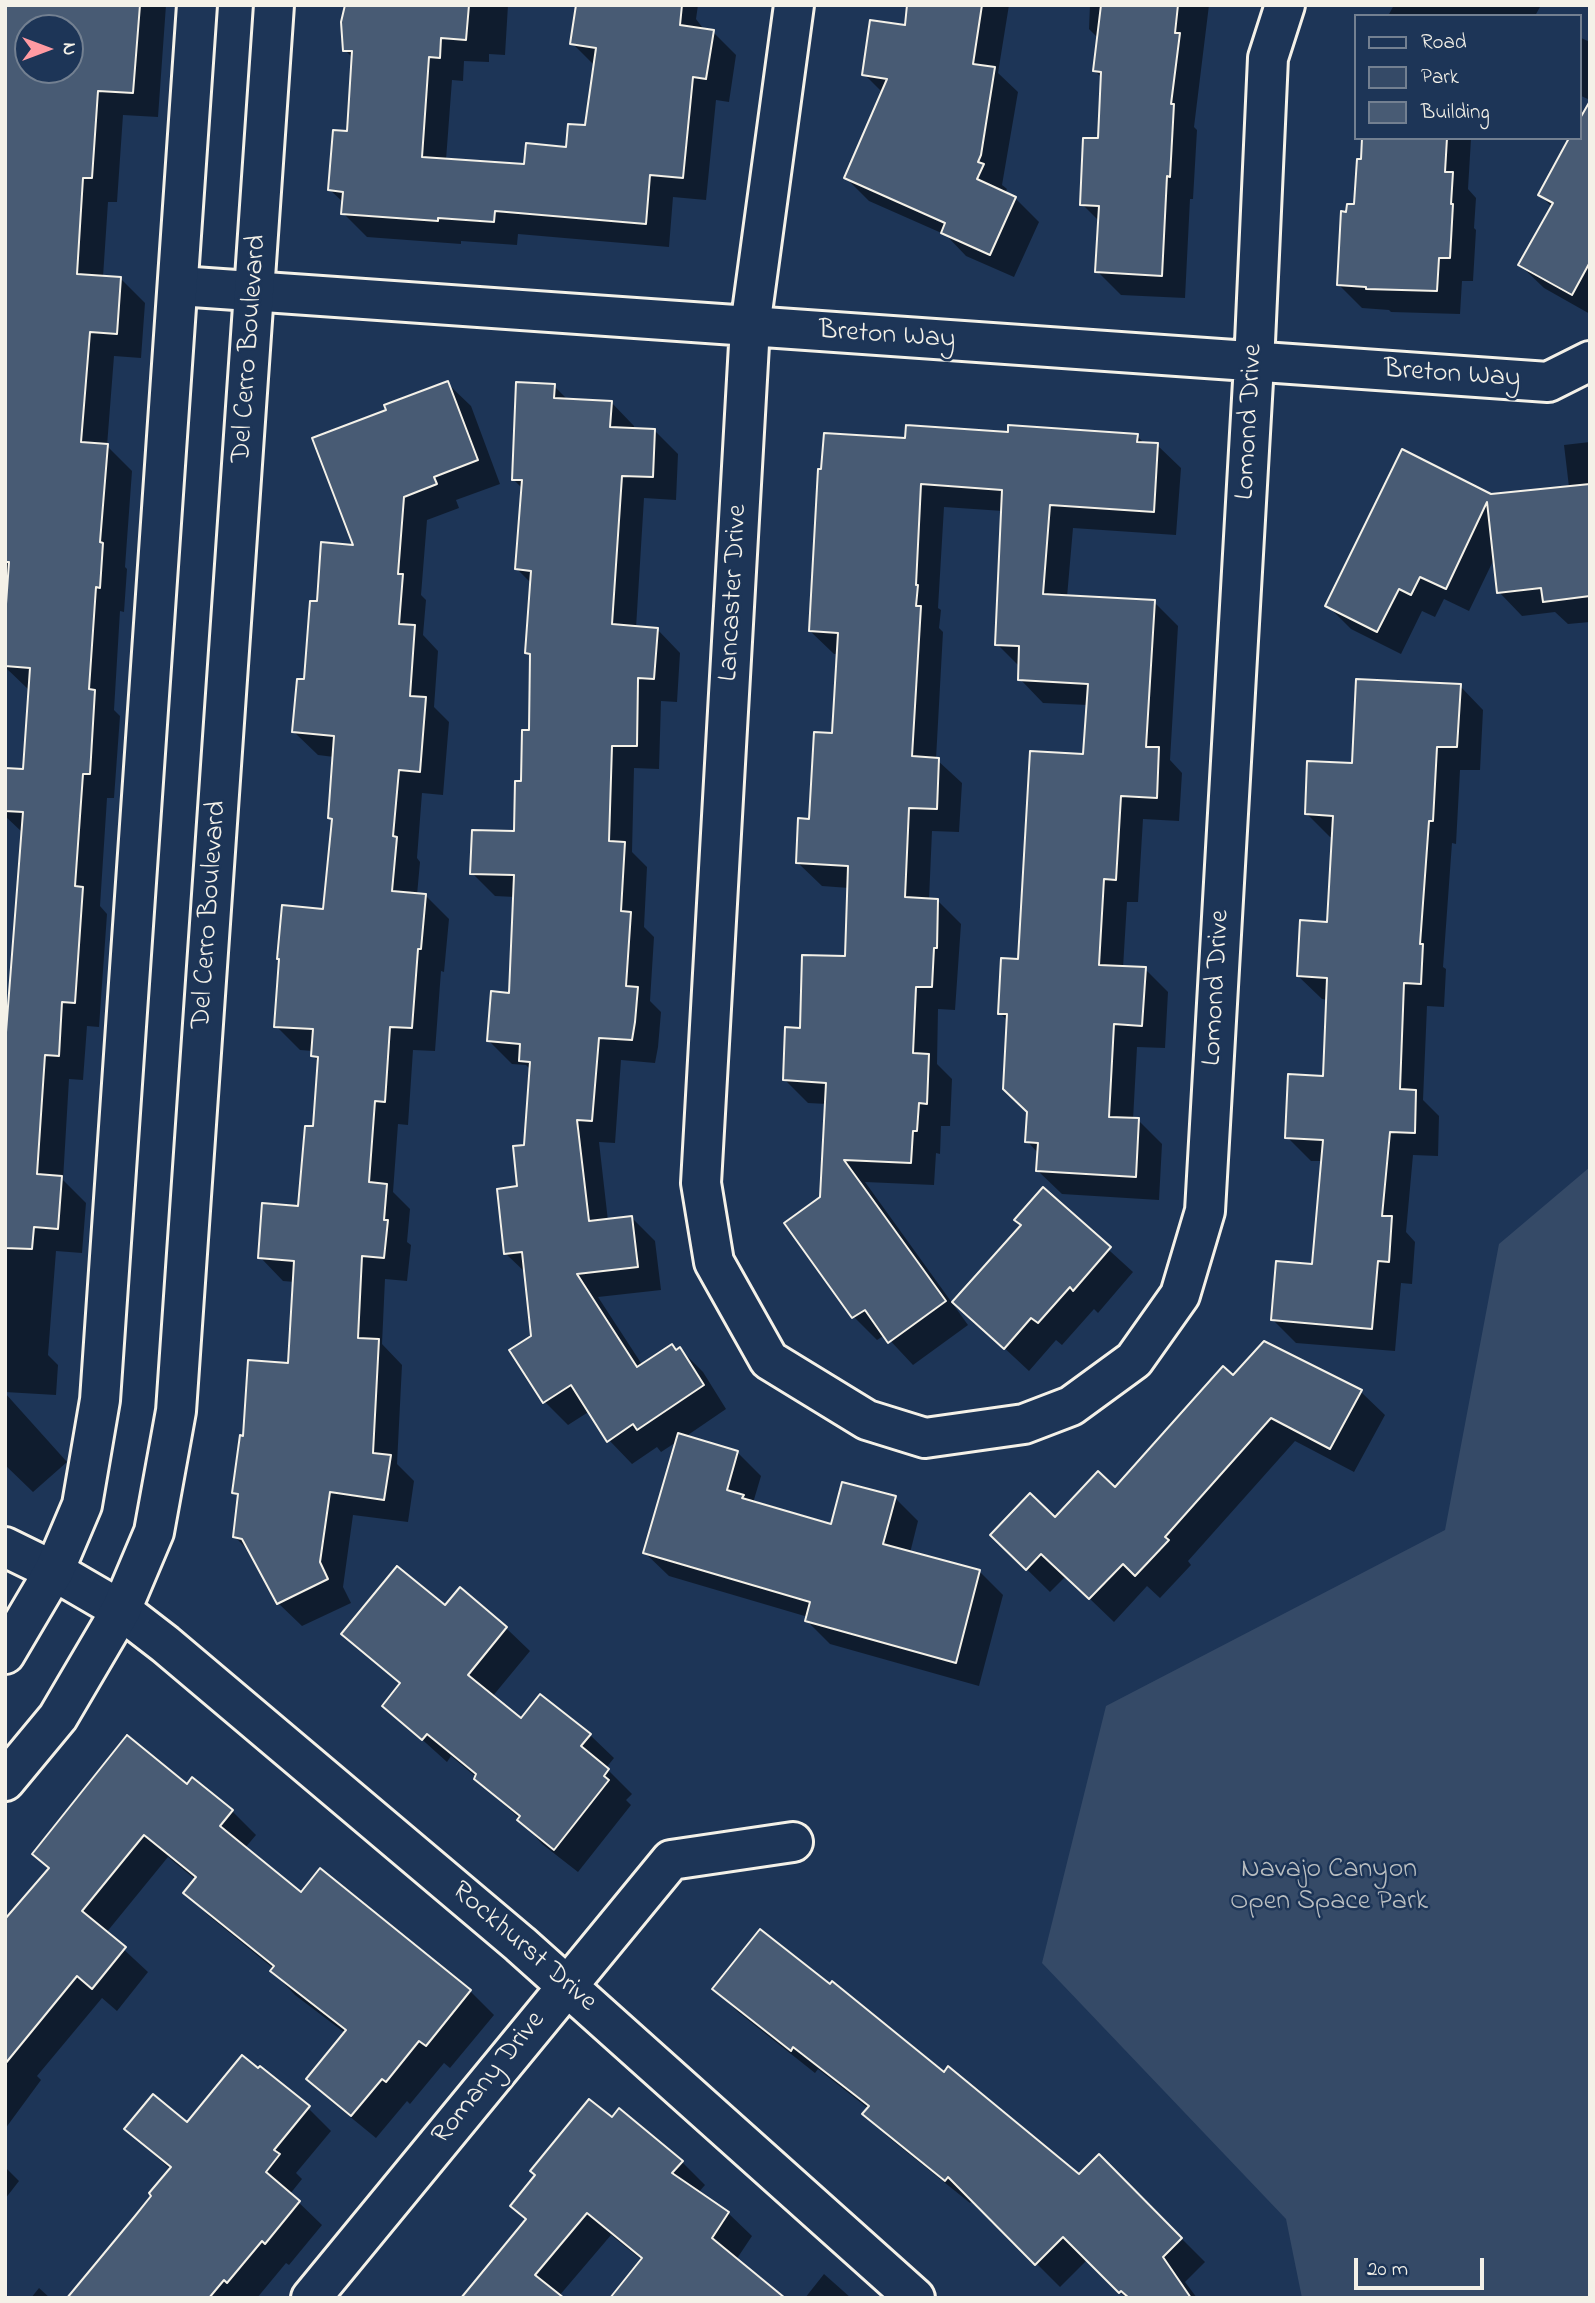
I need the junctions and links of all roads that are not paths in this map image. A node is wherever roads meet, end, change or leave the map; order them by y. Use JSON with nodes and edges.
{"nodes":[{"id":1,"x":197,"y":5,"type":"edge"},
{"id":2,"x":274,"y":5,"type":"edge"},
{"id":3,"x":794,"y":5,"type":"edge"},
{"id":4,"x":1285,"y":5,"type":"edge"},
{"id":5,"x":179,"y":286,"type":"junction"},
{"id":6,"x":256,"y":292,"type":"junction"},
{"id":7,"x":750,"y":327,"type":"junction"},
{"id":8,"x":1590,"y":361,"type":"edge"},
{"id":9,"x":1254,"y":363,"type":"junction"},
{"id":10,"x":701,"y":1183,"type":"joint"},
{"id":11,"x":5,"y":1547,"type":"edge"},
{"id":12,"x":54,"y":1572,"type":"junction"},
{"id":13,"x":121,"y":1610,"type":"junction"},
{"id":14,"x":5,"y":1654,"type":"edge"},
{"id":15,"x":5,"y":1781,"type":"edge"},
{"id":16,"x":793,"y":1842,"type":"dead end"},
{"id":17,"x":566,"y":1985,"type":"junction"},
{"id":18,"x":311,"y":2298,"type":"edge"},
{"id":19,"x":915,"y":2298,"type":"edge"}],
"edges":[{"from":1,"to":5,"type":"street"},
{"from":2,"to":6,"type":"street","name":"Del Cerro Boulevard"},
{"from":3,"to":7,"type":"street","name":"Lancaster Drive"},
{"from":4,"to":9,"type":"street","name":"Lomond Drive"},
{"from":5,"to":6,"type":"street","name":"Breton Way"},
{"from":5,"to":12,"type":"street"},
{"from":6,"to":7,"type":"street","name":"Breton Way"},
{"from":6,"to":13,"type":"street","name":"Del Cerro Boulevard"},
{"from":7,"to":9,"type":"street","name":"Breton Way"},
{"from":7,"to":10,"type":"street","name":"Lancaster Drive"},
{"from":8,"to":9,"type":"street","name":"Breton Way"},
{"from":9,"to":10,"type":"street","name":"Lomond Drive"},
{"from":11,"to":12,"type":"street","name":"Rockhurst Drive"},
{"from":12,"to":13,"type":"street","name":"Rockhurst Drive"},
{"from":12,"to":14,"type":"street"},
{"from":13,"to":15,"type":"street","name":"Del Cerro Boulevard"},
{"from":13,"to":17,"type":"street","name":"Rockhurst Drive"},
{"from":16,"to":17,"type":"street","name":"Romany Drive"},
{"from":17,"to":18,"type":"street","name":"Romany Drive"},
{"from":17,"to":19,"type":"street","name":"Rockhurst Drive"}]}
